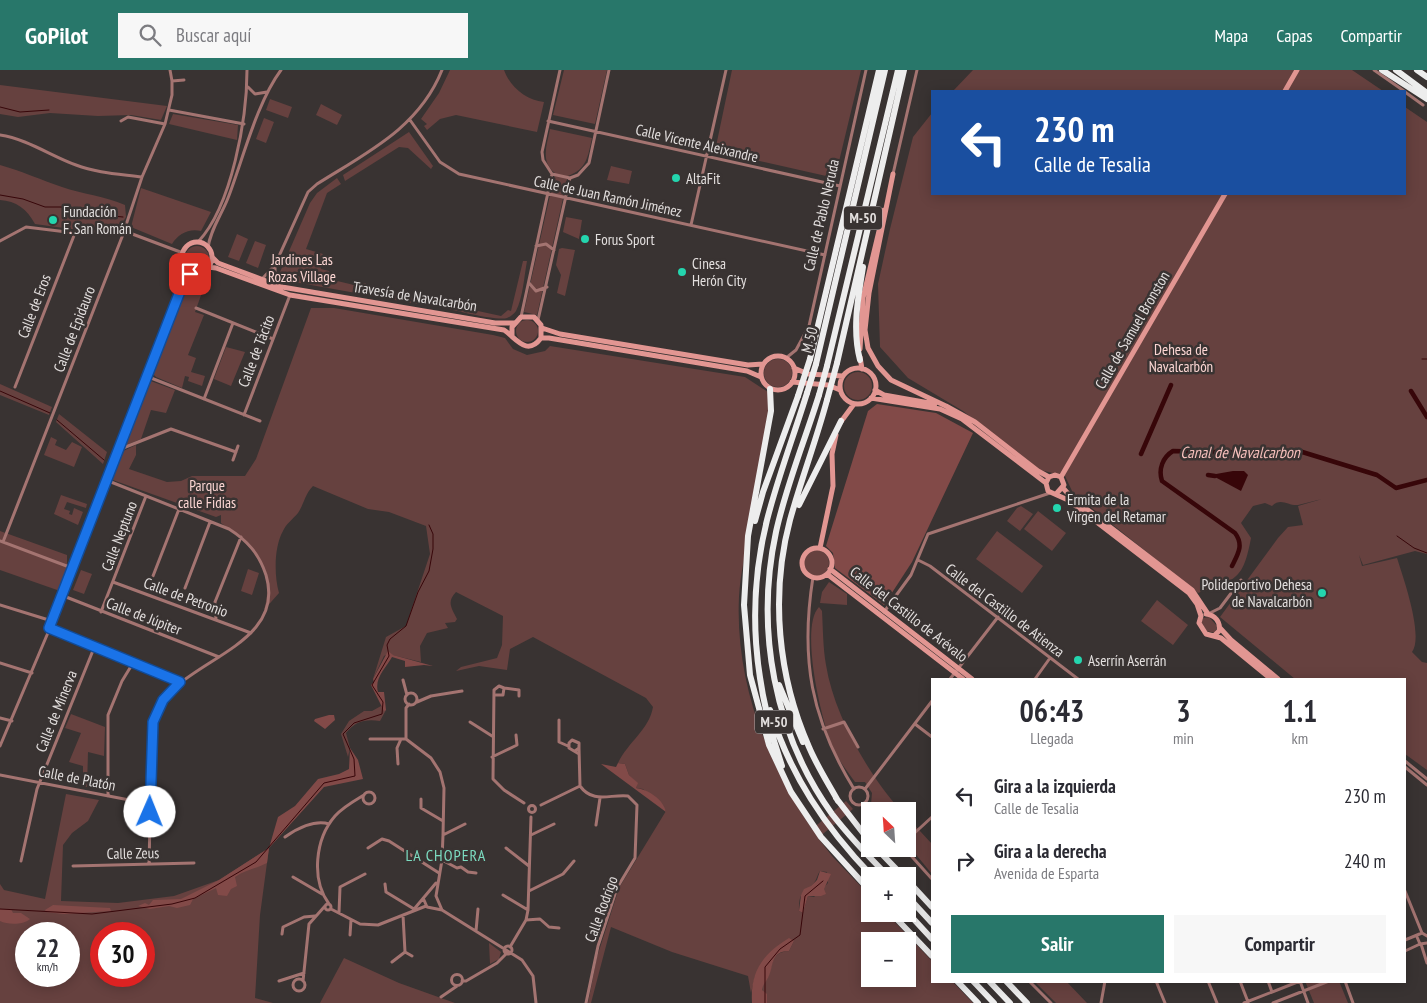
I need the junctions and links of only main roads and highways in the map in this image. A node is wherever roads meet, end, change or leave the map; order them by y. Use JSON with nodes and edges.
{"nodes":[{"id":1,"x":879,"y":70,"type":"edge"},
{"id":2,"x":885,"y":70,"type":"edge"},
{"id":3,"x":898,"y":70,"type":"edge"},
{"id":4,"x":904,"y":70,"type":"edge"},
{"id":5,"x":1382,"y":70,"type":"edge"},
{"id":6,"x":1396,"y":70,"type":"edge"},
{"id":7,"x":1418,"y":70,"type":"edge"},
{"id":8,"x":1427,"y":77,"type":"edge"},
{"id":9,"x":1427,"y":93,"type":"edge"},
{"id":10,"x":1425,"y":102,"type":"edge"},
{"id":11,"x":878,"y":187,"type":"junction"},
{"id":12,"x":860,"y":360,"type":"road end"},
{"id":13,"x":770,"y":389,"type":"road end"},
{"id":14,"x":840,"y":421,"type":"road end"},
{"id":15,"x":781,"y":569,"type":"junction"},
{"id":16,"x":746,"y":574,"type":"junction"},
{"id":17,"x":756,"y":615,"type":"junction"},
{"id":18,"x":769,"y":640,"type":"junction"},
{"id":19,"x":839,"y":803,"type":"junction"},
{"id":20,"x":800,"y":806,"type":"junction"},
{"id":21,"x":861,"y":831,"type":"edge"},
{"id":22,"x":864,"y":867,"type":"edge"},
{"id":23,"x":880,"y":867,"type":"edge"},
{"id":24,"x":861,"y":881,"type":"edge"},
{"id":25,"x":916,"y":890,"type":"edge"},
{"id":26,"x":916,"y":906,"type":"edge"},
{"id":27,"x":931,"y":906,"type":"edge"},
{"id":28,"x":900,"y":922,"type":"edge"},
{"id":29,"x":916,"y":922,"type":"edge"},
{"id":30,"x":931,"y":922,"type":"edge"},
{"id":31,"x":931,"y":938,"type":"edge"},
{"id":32,"x":931,"y":955,"type":"edge"},
{"id":33,"x":959,"y":983,"type":"edge"},
{"id":34,"x":975,"y":983,"type":"edge"},
{"id":35,"x":991,"y":983,"type":"edge"},
{"id":36,"x":1004,"y":983,"type":"edge"},
{"id":37,"x":1008,"y":983,"type":"edge"},
{"id":38,"x":978,"y":1003,"type":"edge"},
{"id":39,"x":994,"y":1003,"type":"edge"},
{"id":40,"x":1010,"y":1003,"type":"edge"},
{"id":41,"x":1021,"y":1003,"type":"edge"},
{"id":42,"x":1027,"y":1003,"type":"edge"}],
"edges":[{"from":1,"to":16,"type":"highway","bridge":true},
{"from":2,"to":17,"type":"highway","name":"M 50","number":"M-50","bridge":true},
{"from":3,"to":18,"type":"highway","number":"M-50","bridge":true},
{"from":4,"to":11,"type":"highway"},
{"from":5,"to":10,"type":"highway"},
{"from":6,"to":9,"type":"highway"},
{"from":7,"to":8,"type":"highway"},
{"from":11,"to":12,"type":"highway"},
{"from":11,"to":15,"type":"highway","bridge":true},
{"from":13,"to":16,"type":"highway"},
{"from":14,"to":15,"type":"highway"},
{"from":15,"to":19,"type":"highway"},
{"from":16,"to":20,"type":"highway"},
{"from":17,"to":20,"type":"highway"},
{"from":17,"to":22,"type":"highway","number":"M-50"},
{"from":18,"to":19,"type":"highway"},
{"from":18,"to":23,"type":"highway","number":"M-50"},
{"from":19,"to":21,"type":"highway"},
{"from":20,"to":24,"type":"highway"},
{"from":25,"to":27,"type":"highway"},
{"from":26,"to":30,"type":"highway"},
{"from":28,"to":32,"type":"highway"},
{"from":29,"to":31,"type":"highway"},
{"from":33,"to":38,"type":"highway"},
{"from":34,"to":39,"type":"highway"},
{"from":35,"to":40,"type":"highway"},
{"from":36,"to":41,"type":"highway"},
{"from":37,"to":42,"type":"highway"}]}
